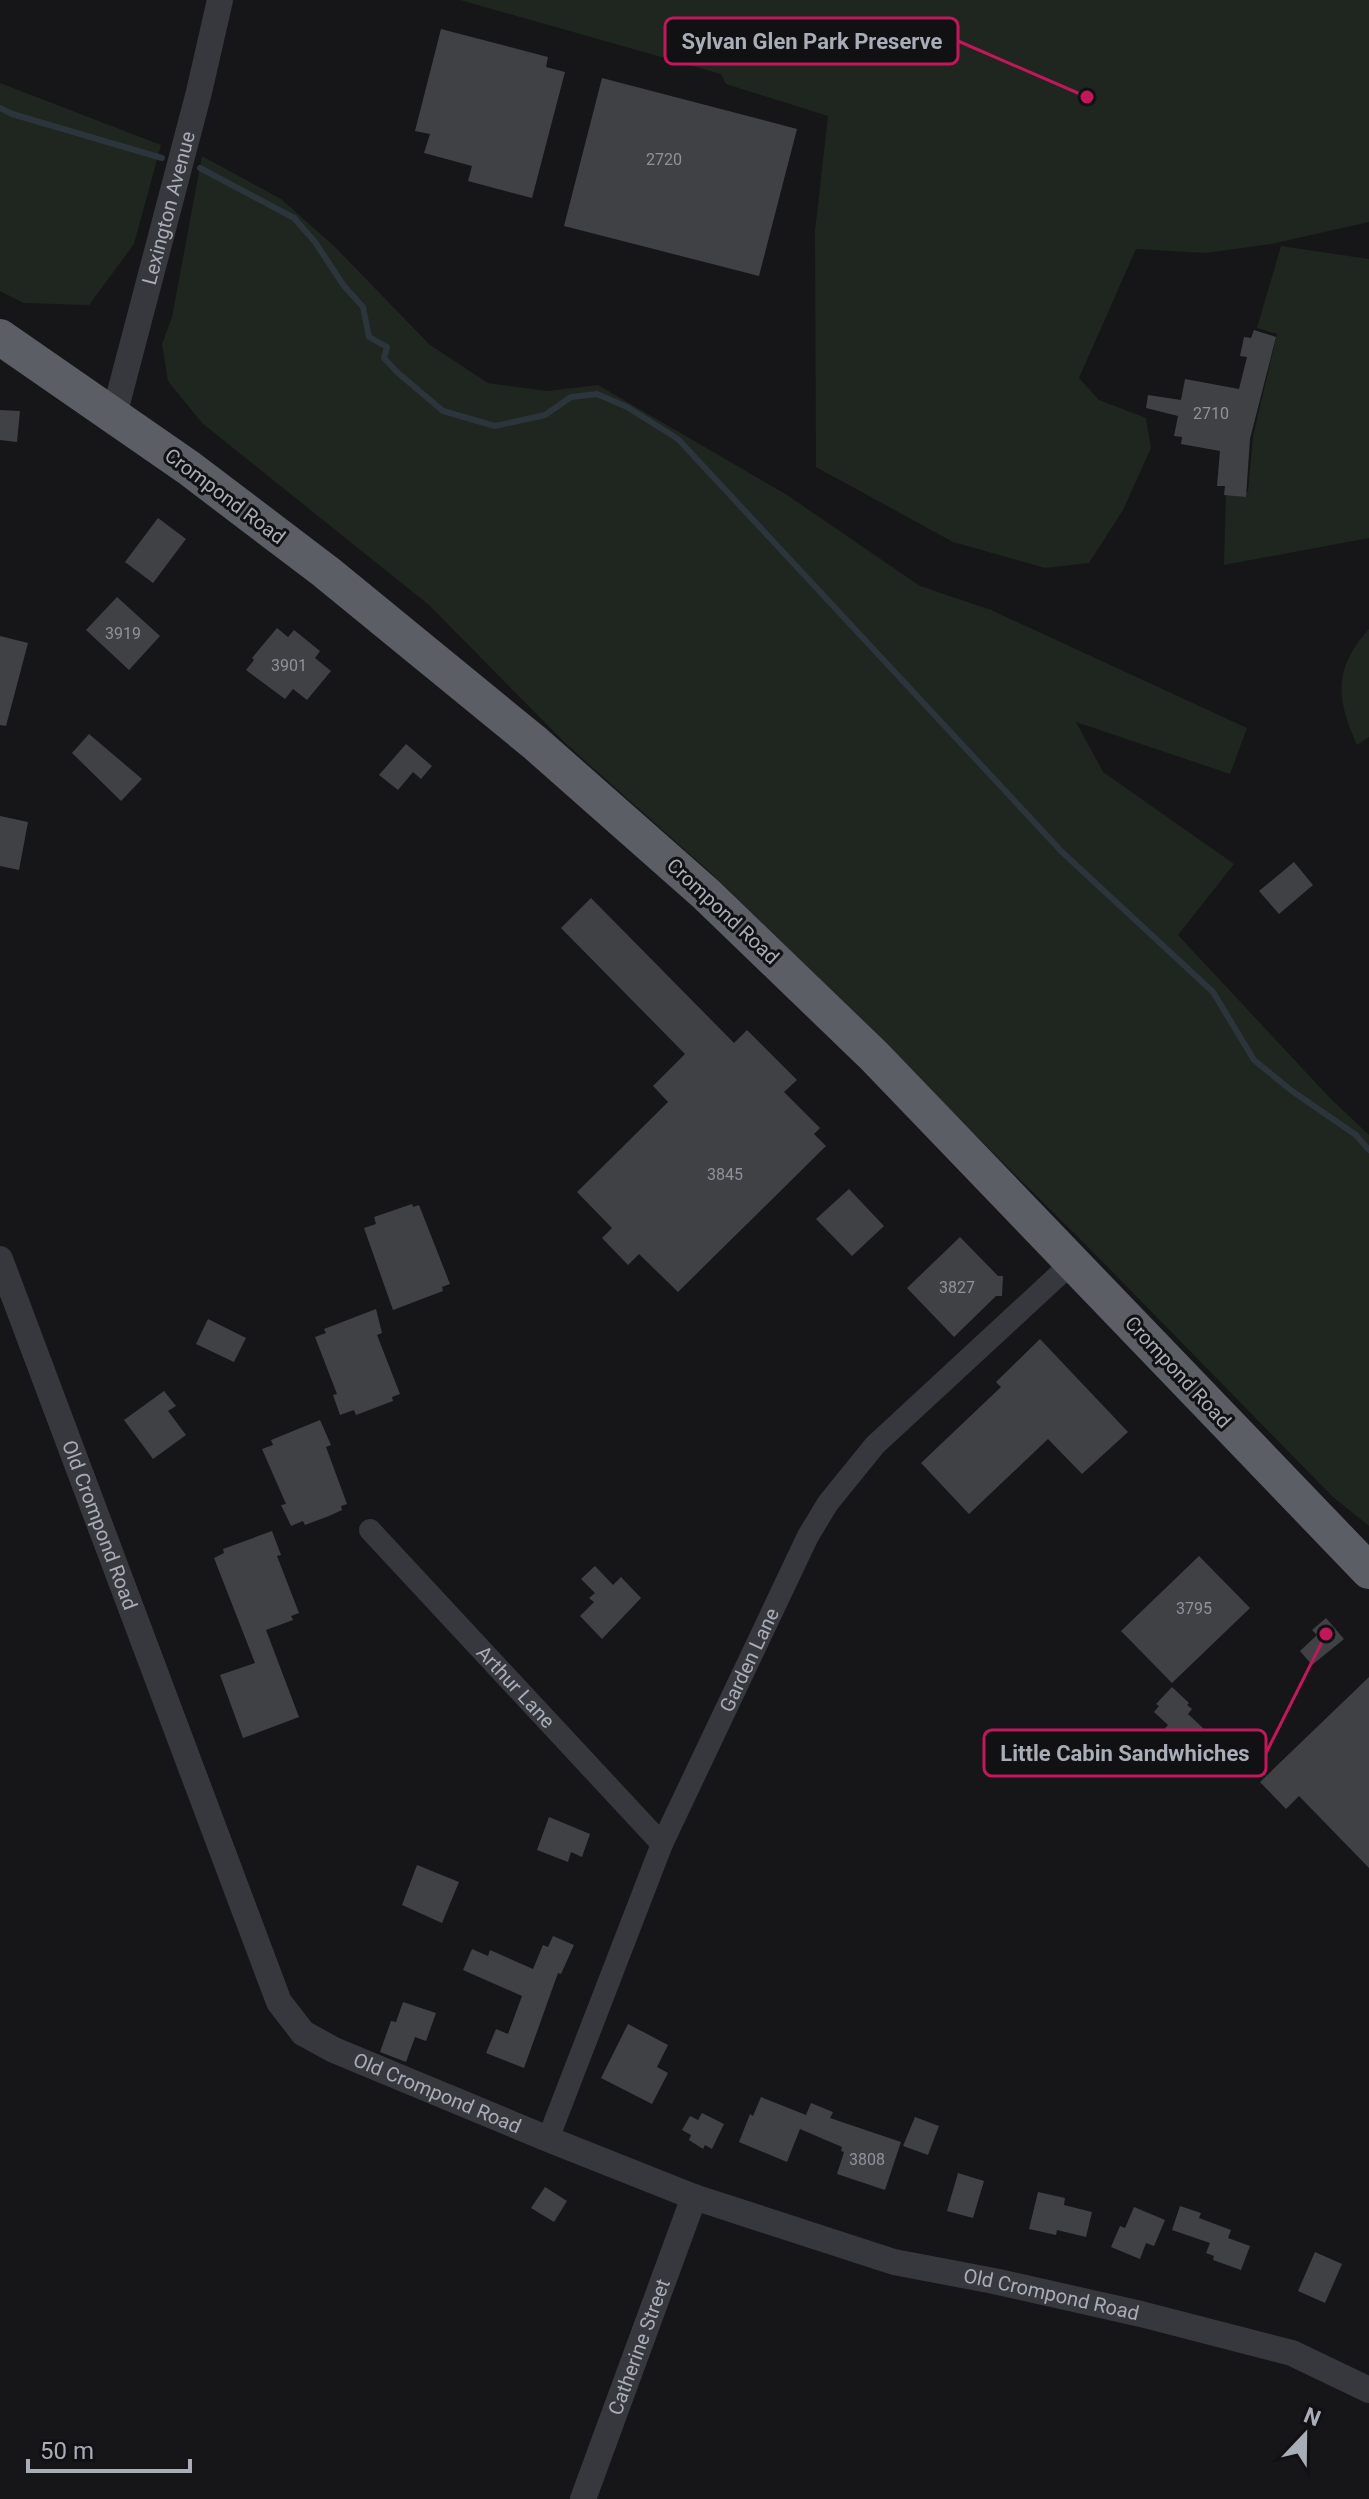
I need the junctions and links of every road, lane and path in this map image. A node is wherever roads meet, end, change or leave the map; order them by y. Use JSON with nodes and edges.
{"nodes":[{"id":1,"x":220,"y":0,"type":"edge"},
{"id":2,"x":0,"y":337,"type":"edge"},
{"id":3,"x":114,"y":415,"type":"junction"},
{"id":4,"x":0,"y":1259,"type":"edge"},
{"id":5,"x":1074,"y":1261,"type":"junction"},
{"id":6,"x":370,"y":1530,"type":"dead end"},
{"id":7,"x":1369,"y":1571,"type":"edge"},
{"id":8,"x":662,"y":1844,"type":"junction"},
{"id":9,"x":548,"y":2139,"type":"junction"},
{"id":10,"x":694,"y":2197,"type":"junction"},
{"id":11,"x":1369,"y":2390,"type":"edge"},
{"id":12,"x":583,"y":2499,"type":"edge"}],
"edges":[{"from":1,"to":3,"type":"street","name":"Lexington Avenue"},
{"from":2,"to":3,"type":"highway","name":"Crompond Road"},
{"from":3,"to":5,"type":"highway","name":"Crompond Road"},
{"from":4,"to":9,"type":"street","name":"Old Crompond Road"},
{"from":5,"to":7,"type":"highway","name":"Crompond Road"},
{"from":5,"to":8,"type":"street","name":"Garden Lane"},
{"from":6,"to":8,"type":"street","name":"Arthur Lane"},
{"from":8,"to":9,"type":"street","name":"Garden Lane"},
{"from":9,"to":10,"type":"street","name":"Old Crompond Road"},
{"from":10,"to":11,"type":"street","name":"Old Crompond Road"},
{"from":10,"to":12,"type":"street","name":"Catherine Street"}]}
